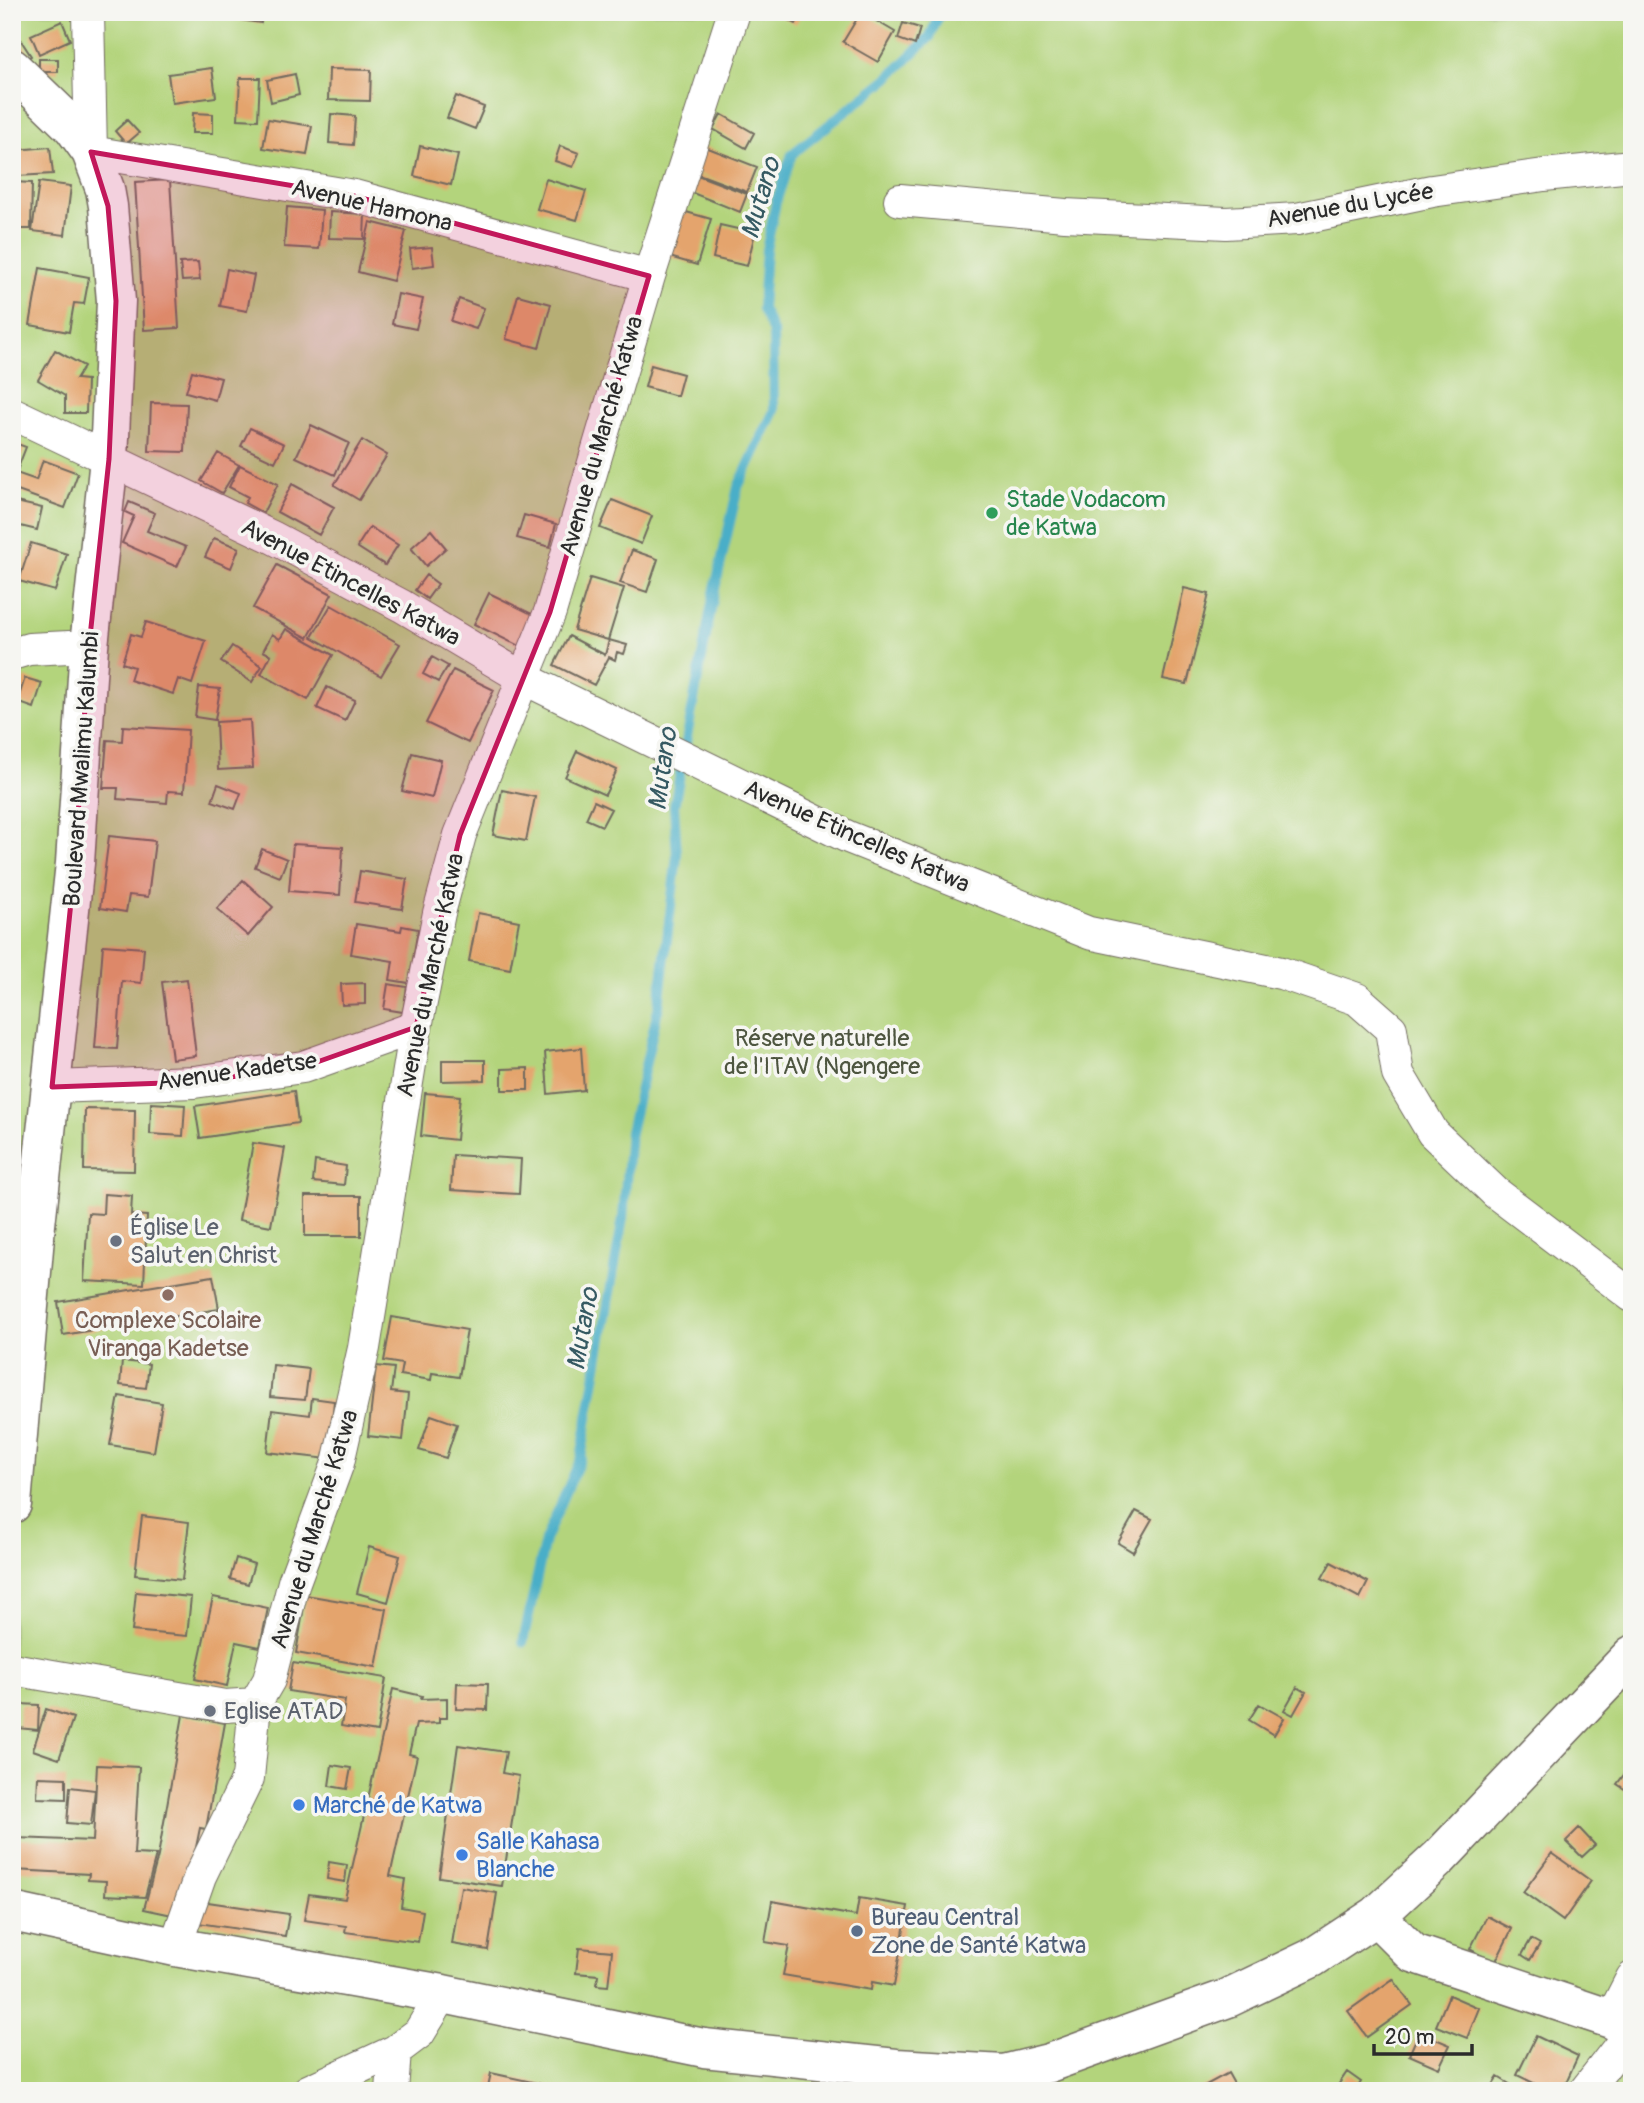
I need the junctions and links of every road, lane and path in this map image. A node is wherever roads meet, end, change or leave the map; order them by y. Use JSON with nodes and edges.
{"nodes":[{"id":1,"x":88,"y":12,"type":"edge"},
{"id":2,"x":734,"y":12,"type":"edge"},
{"id":3,"x":12,"y":68,"type":"edge"},
{"id":4,"x":91,"y":152,"type":"junction"},
{"id":5,"x":1632,"y":166,"type":"edge"},
{"id":6,"x":901,"y":200,"type":"dead end"},
{"id":7,"x":649,"y":276,"type":"junction"},
{"id":8,"x":12,"y":413,"type":"edge"},
{"id":9,"x":109,"y":459,"type":"junction"},
{"id":10,"x":89,"y":646,"type":"junction"},
{"id":11,"x":12,"y":654,"type":"edge"},
{"id":12,"x":523,"y":678,"type":"junction"},
{"id":13,"x":416,"y":1027,"type":"junction"},
{"id":14,"x":52,"y":1087,"type":"junction"},
{"id":15,"x":24,"y":1230,"type":"edge"},
{"id":16,"x":1632,"y":1296,"type":"edge"},
{"id":17,"x":12,"y":1504,"type":"edge"},
{"id":18,"x":1632,"y":1654,"type":"edge"},
{"id":19,"x":12,"y":1669,"type":"edge"},
{"id":20,"x":255,"y":1704,"type":"junction"},
{"id":21,"x":12,"y":1912,"type":"edge"},
{"id":22,"x":1376,"y":1916,"type":"junction"},
{"id":23,"x":175,"y":1947,"type":"junction"},
{"id":24,"x":1632,"y":1979,"type":"edge"},
{"id":25,"x":443,"y":1994,"type":"junction"},
{"id":26,"x":1625,"y":2027,"type":"edge"},
{"id":27,"x":394,"y":2050,"type":"junction"},
{"id":28,"x":898,"y":2079,"type":"edge"},
{"id":29,"x":308,"y":2091,"type":"edge"},
{"id":30,"x":392,"y":2091,"type":"edge"},
{"id":31,"x":1585,"y":2091,"type":"edge"}],
"edges":[{"from":1,"to":4,"type":"street"},
{"from":2,"to":7,"type":"street","name":"Avenue du Marché Katwa"},
{"from":3,"to":4,"type":"main road","name":"Boulevard Mwalimu Kalumbi"},
{"from":4,"to":7,"type":"street","name":"Avenue Hamona"},
{"from":4,"to":9,"type":"main road","name":"Boulevard Mwalimu Kalumbi"},
{"from":5,"to":6,"type":"street","name":"Avenue du Lycée"},
{"from":7,"to":12,"type":"street","name":"Avenue du Marché Katwa"},
{"from":8,"to":9,"type":"street","name":"Avenue Etincelles Katwa"},
{"from":9,"to":10,"type":"main road","name":"Boulevard Mwalimu Kalumbi"},
{"from":9,"to":12,"type":"street","name":"Avenue Etincelles Katwa"},
{"from":10,"to":11,"type":"street"},
{"from":10,"to":14,"type":"main road","name":"Boulevard Mwalimu Kalumbi"},
{"from":12,"to":13,"type":"street","name":"Avenue du Marché Katwa"},
{"from":12,"to":16,"type":"street","name":"Avenue Etincelles Katwa"},
{"from":13,"to":14,"type":"street","name":"Avenue Kadetse"},
{"from":13,"to":20,"type":"street","name":"Avenue du Marché Katwa"},
{"from":14,"to":15,"type":"main road","name":"Boulevard Mwalimu Kalumbi"},
{"from":15,"to":17,"type":"main road","name":"Boulevard Mwalimu Kalumbi"},
{"from":18,"to":22,"type":"main road"},
{"from":19,"to":20,"type":"street"},
{"from":20,"to":23,"type":"street","name":"Avenue du Marché Katwa"},
{"from":21,"to":23,"type":"main road"},
{"from":22,"to":26,"type":"main road"},
{"from":22,"to":28,"type":"main road"},
{"from":23,"to":25,"type":"main road"},
{"from":24,"to":26,"type":"street"},
{"from":25,"to":27,"type":"street"},
{"from":25,"to":28,"type":"main road"},
{"from":26,"to":31,"type":"street"},
{"from":27,"to":29,"type":"street"},
{"from":27,"to":30,"type":"street"}]}
